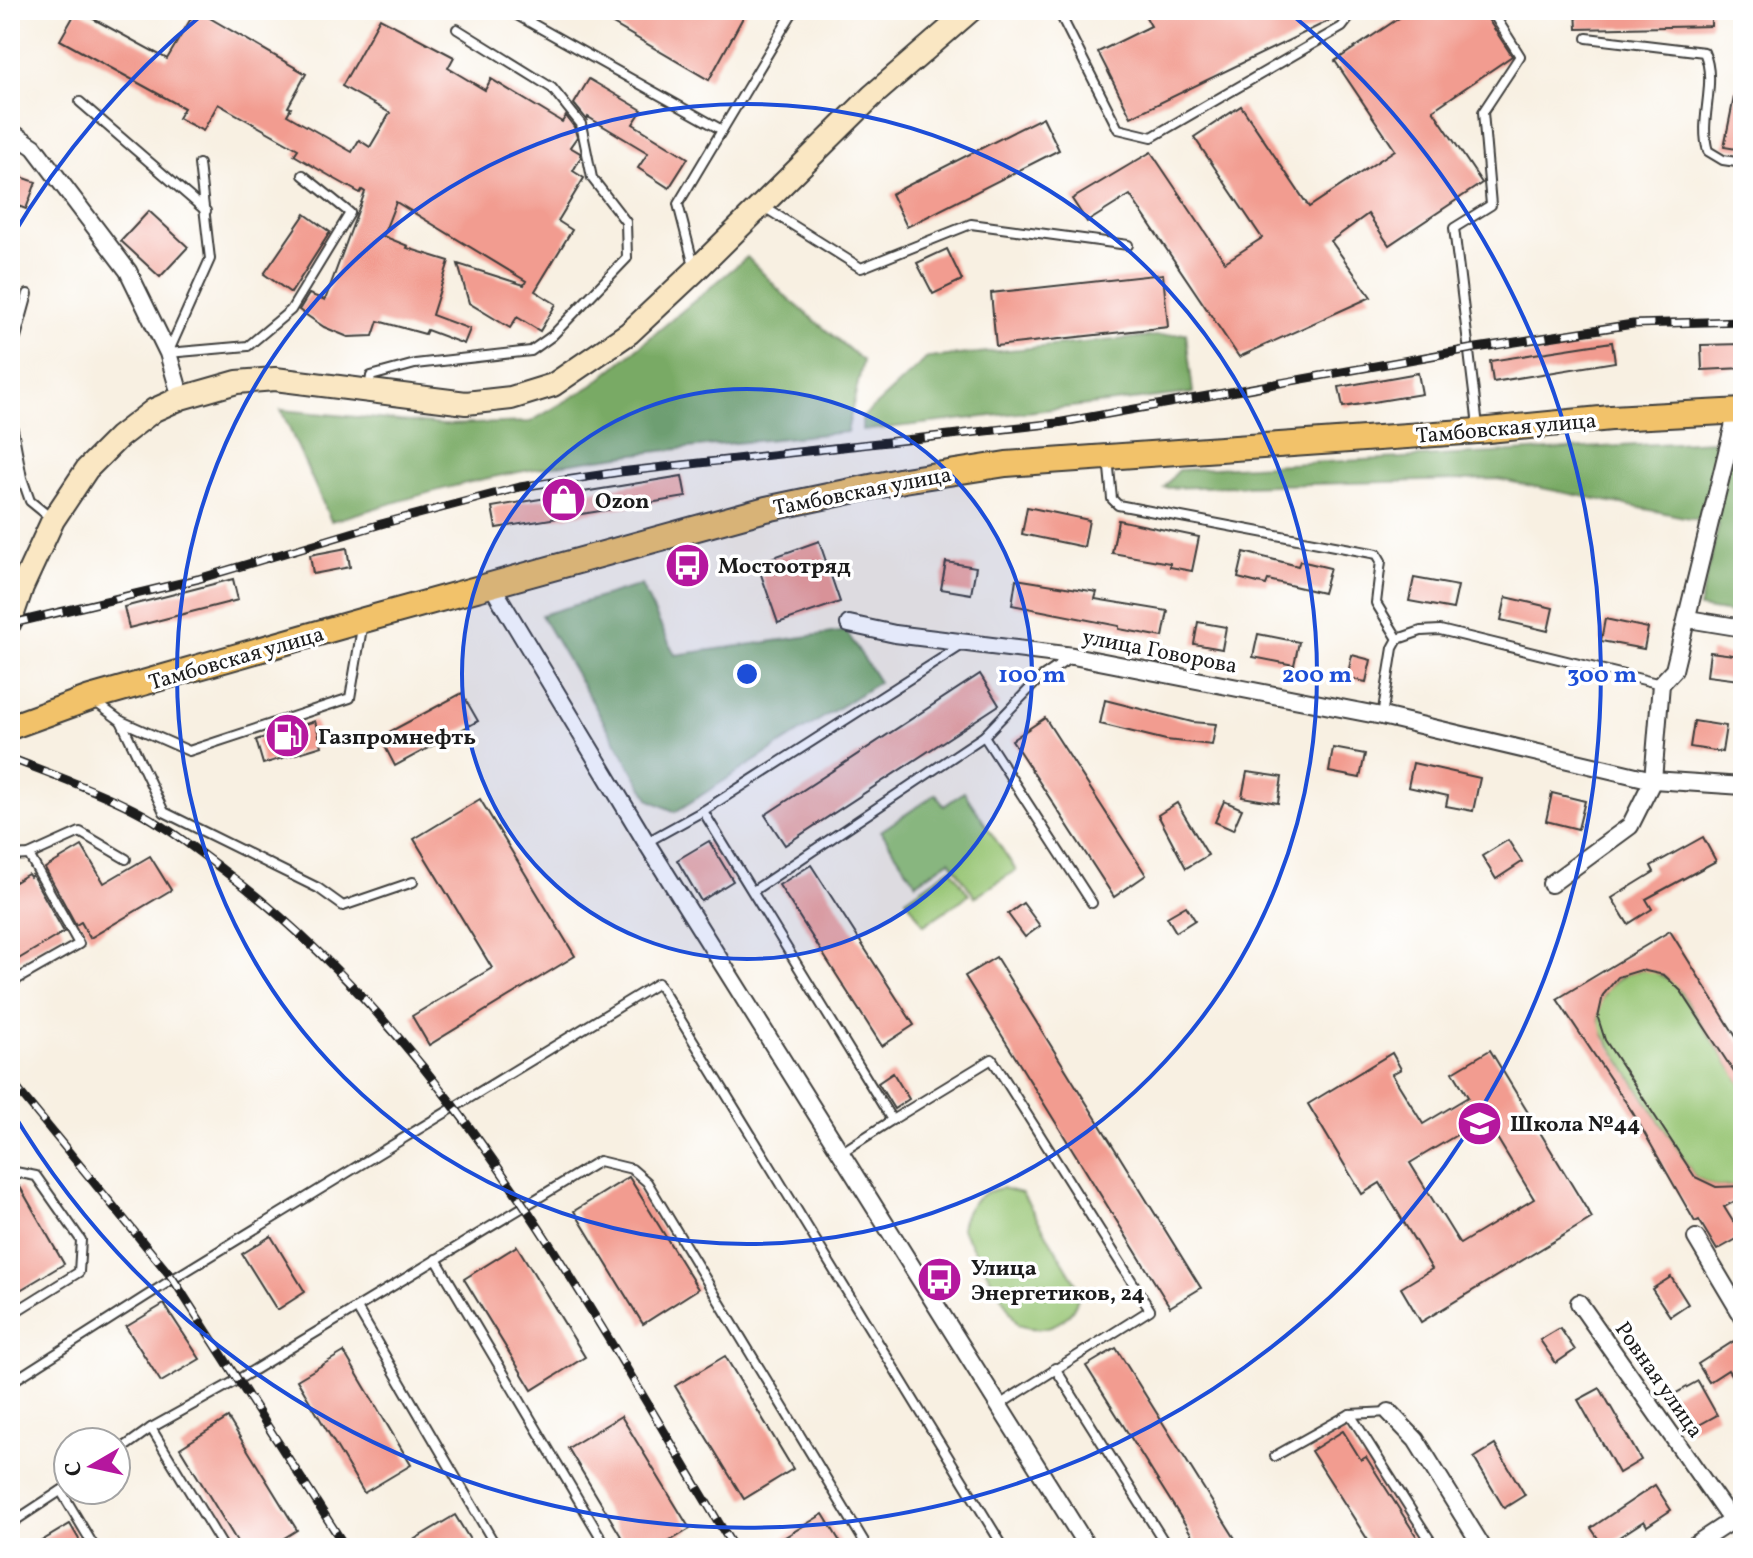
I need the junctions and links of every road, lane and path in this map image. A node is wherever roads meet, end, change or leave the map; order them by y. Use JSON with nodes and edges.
{"nodes":[{"id":1,"x":508,"y":10,"type":"edge"},
{"id":2,"x":794,"y":10,"type":"edge"},
{"id":3,"x":971,"y":10,"type":"edge"},
{"id":4,"x":1058,"y":10,"type":"edge"},
{"id":5,"x":1355,"y":10,"type":"edge"},
{"id":6,"x":1491,"y":10,"type":"edge"},
{"id":7,"x":457,"y":29,"type":"dead end"},
{"id":8,"x":1587,"y":38,"type":"dead end"},
{"id":9,"x":80,"y":102,"type":"dead end"},
{"id":10,"x":722,"y":130,"type":"junction"},
{"id":11,"x":10,"y":131,"type":"edge"},
{"id":12,"x":1743,"y":163,"type":"edge"},
{"id":13,"x":199,"y":164,"type":"dead end"},
{"id":14,"x":303,"y":175,"type":"dead end"},
{"id":15,"x":760,"y":205,"type":"junction"},
{"id":16,"x":206,"y":212,"type":"junction"},
{"id":17,"x":1128,"y":245,"type":"dead end"},
{"id":18,"x":695,"y":271,"type":"junction"},
{"id":19,"x":28,"y":294,"type":"dead end"},
{"id":20,"x":168,"y":353,"type":"junction"},
{"id":21,"x":10,"y":359,"type":"edge"},
{"id":22,"x":369,"y":390,"type":"junction"},
{"id":23,"x":181,"y":398,"type":"junction"},
{"id":24,"x":1740,"y":411,"type":"edge"},
{"id":25,"x":10,"y":413,"type":"edge"},
{"id":26,"x":1478,"y":431,"type":"junction"},
{"id":27,"x":1108,"y":458,"type":"junction"},
{"id":28,"x":53,"y":520,"type":"junction"},
{"id":29,"x":492,"y":586,"type":"junction"},
{"id":30,"x":1688,"y":619,"type":"junction"},
{"id":31,"x":364,"y":620,"type":"junction"},
{"id":32,"x":10,"y":622,"type":"edge"},
{"id":33,"x":849,"y":624,"type":"dead end"},
{"id":34,"x":1743,"y":628,"type":"edge"},
{"id":35,"x":1398,"y":639,"type":"junction"},
{"id":36,"x":965,"y":643,"type":"junction"},
{"id":37,"x":1073,"y":656,"type":"junction"},
{"id":38,"x":1661,"y":684,"type":"junction"},
{"id":39,"x":90,"y":698,"type":"junction"},
{"id":40,"x":1382,"y":716,"type":"junction"},
{"id":41,"x":121,"y":721,"type":"junction"},
{"id":42,"x":10,"y":727,"type":"edge"},
{"id":43,"x":984,"y":736,"type":"junction"},
{"id":44,"x":1653,"y":780,"type":"junction"},
{"id":45,"x":1743,"y":786,"type":"edge"},
{"id":46,"x":703,"y":811,"type":"junction"},
{"id":47,"x":646,"y":842,"type":"junction"},
{"id":48,"x":29,"y":855,"type":"junction"},
{"id":49,"x":10,"y":856,"type":"edge"},
{"id":50,"x":126,"y":859,"type":"dead end"},
{"id":51,"x":413,"y":882,"type":"dead end"},
{"id":52,"x":1551,"y":884,"type":"dead end"},
{"id":53,"x":753,"y":891,"type":"junction"},
{"id":54,"x":1092,"y":903,"type":"dead end"},
{"id":55,"x":14,"y":981,"type":"dead end"},
{"id":56,"x":892,"y":1120,"type":"junction"},
{"id":57,"x":842,"y":1152,"type":"junction"},
{"id":58,"x":10,"y":1171,"type":"edge"},
{"id":59,"x":1696,"y":1238,"type":"dead end"},
{"id":60,"x":436,"y":1259,"type":"junction"},
{"id":61,"x":1579,"y":1303,"type":"dead end"},
{"id":62,"x":357,"y":1308,"type":"junction"},
{"id":63,"x":10,"y":1315,"type":"edge"},
{"id":64,"x":1743,"y":1317,"type":"edge"},
{"id":65,"x":1055,"y":1368,"type":"junction"},
{"id":66,"x":10,"y":1383,"type":"edge"},
{"id":67,"x":999,"y":1405,"type":"junction"},
{"id":68,"x":1389,"y":1412,"type":"joint"},
{"id":69,"x":1350,"y":1414,"type":"junction"},
{"id":70,"x":151,"y":1428,"type":"junction"},
{"id":71,"x":132,"y":1442,"type":"edge"},
{"id":72,"x":1275,"y":1456,"type":"dead end"},
{"id":73,"x":52,"y":1496,"type":"edge"},
{"id":74,"x":73,"y":1506,"type":"edge"},
{"id":75,"x":1737,"y":1517,"type":"edge"},
{"id":76,"x":10,"y":1524,"type":"edge"},
{"id":77,"x":95,"y":1548,"type":"edge"},
{"id":78,"x":224,"y":1548,"type":"edge"},
{"id":79,"x":497,"y":1548,"type":"edge"},
{"id":80,"x":607,"y":1548,"type":"edge"},
{"id":81,"x":868,"y":1548,"type":"edge"},
{"id":82,"x":1004,"y":1548,"type":"edge"},
{"id":83,"x":1088,"y":1548,"type":"edge"},
{"id":84,"x":1168,"y":1548,"type":"edge"},
{"id":85,"x":1435,"y":1548,"type":"edge"},
{"id":86,"x":1483,"y":1548,"type":"edge"},
{"id":87,"x":1691,"y":1548,"type":"edge"}],
"edges":[{"from":1,"to":10,"type":"lane"},
{"from":2,"to":10,"type":"lane"},
{"from":3,"to":15,"type":"street"},
{"from":4,"to":5,"type":"lane"},
{"from":6,"to":26,"type":"lane"},
{"from":7,"to":22,"type":"lane"},
{"from":8,"to":12,"type":"lane"},
{"from":9,"to":16,"type":"lane"},
{"from":10,"to":18,"type":"lane"},
{"from":11,"to":20,"type":"street"},
{"from":13,"to":16,"type":"lane"},
{"from":14,"to":20,"type":"lane"},
{"from":15,"to":17,"type":"lane"},
{"from":15,"to":18,"type":"street"},
{"from":16,"to":20,"type":"lane"},
{"from":18,"to":22,"type":"street"},
{"from":19,"to":21,"type":"lane"},
{"from":20,"to":23,"type":"street"},
{"from":22,"to":23,"type":"street"},
{"from":23,"to":28,"type":"street"},
{"from":24,"to":26,"type":"main road","name":"Тамбовская улица"},
{"from":24,"to":30,"type":"street"},
{"from":25,"to":28,"type":"lane"},
{"from":26,"to":27,"type":"main road","name":"Тамбовская улица"},
{"from":27,"to":29,"type":"main road","name":"Тамбовская улица"},
{"from":27,"to":35,"type":"lane"},
{"from":28,"to":32,"type":"street"},
{"from":29,"to":31,"type":"main road","name":"Тамбовская улица"},
{"from":29,"to":47,"type":"street"},
{"from":30,"to":34,"type":"street"},
{"from":30,"to":38,"type":"street"},
{"from":31,"to":39,"type":"main road","name":"Тамбовская улица"},
{"from":31,"to":41,"type":"lane"},
{"from":33,"to":36,"type":"street","name":"улица Говорова"},
{"from":35,"to":38,"type":"lane"},
{"from":35,"to":40,"type":"lane"},
{"from":36,"to":37,"type":"street","name":"улица Говорова"},
{"from":36,"to":46,"type":"lane"},
{"from":37,"to":40,"type":"street","name":"улица Говорова"},
{"from":37,"to":43,"type":"lane"},
{"from":38,"to":44,"type":"street"},
{"from":39,"to":41,"type":"lane"},
{"from":39,"to":42,"type":"main road","name":"Тамбовская улица"},
{"from":40,"to":44,"type":"street","name":"улица Говорова"},
{"from":41,"to":51,"type":"lane"},
{"from":43,"to":53,"type":"lane"},
{"from":43,"to":54,"type":"lane"},
{"from":44,"to":45,"type":"street","name":"улица Говорова"},
{"from":44,"to":52,"type":"street"},
{"from":46,"to":47,"type":"lane"},
{"from":46,"to":53,"type":"lane"},
{"from":47,"to":57,"type":"street"},
{"from":48,"to":49,"type":"lane"},
{"from":48,"to":50,"type":"lane"},
{"from":48,"to":55,"type":"lane"},
{"from":53,"to":56,"type":"lane"},
{"from":56,"to":57,"type":"lane"},
{"from":56,"to":65,"type":"lane"},
{"from":57,"to":67,"type":"street"},
{"from":58,"to":63,"type":"lane"},
{"from":59,"to":64,"type":"street"},
{"from":60,"to":62,"type":"lane"},
{"from":60,"to":80,"type":"lane"},
{"from":60,"to":81,"type":"lane"},
{"from":61,"to":75,"type":"street","name":"Ровная улица"},
{"from":62,"to":70,"type":"lane"},
{"from":62,"to":79,"type":"lane"},
{"from":65,"to":67,"type":"lane"},
{"from":65,"to":84,"type":"lane"},
{"from":66,"to":82,"type":"lane"},
{"from":67,"to":83,"type":"street"},
{"from":68,"to":69,"type":"lane"},
{"from":68,"to":86,"type":"street"},
{"from":69,"to":72,"type":"lane"},
{"from":69,"to":85,"type":"lane"},
{"from":70,"to":71,"type":"lane"},
{"from":70,"to":78,"type":"lane"},
{"from":73,"to":76,"type":"lane"},
{"from":74,"to":77,"type":"lane"},
{"from":75,"to":87,"type":"street"}]}
